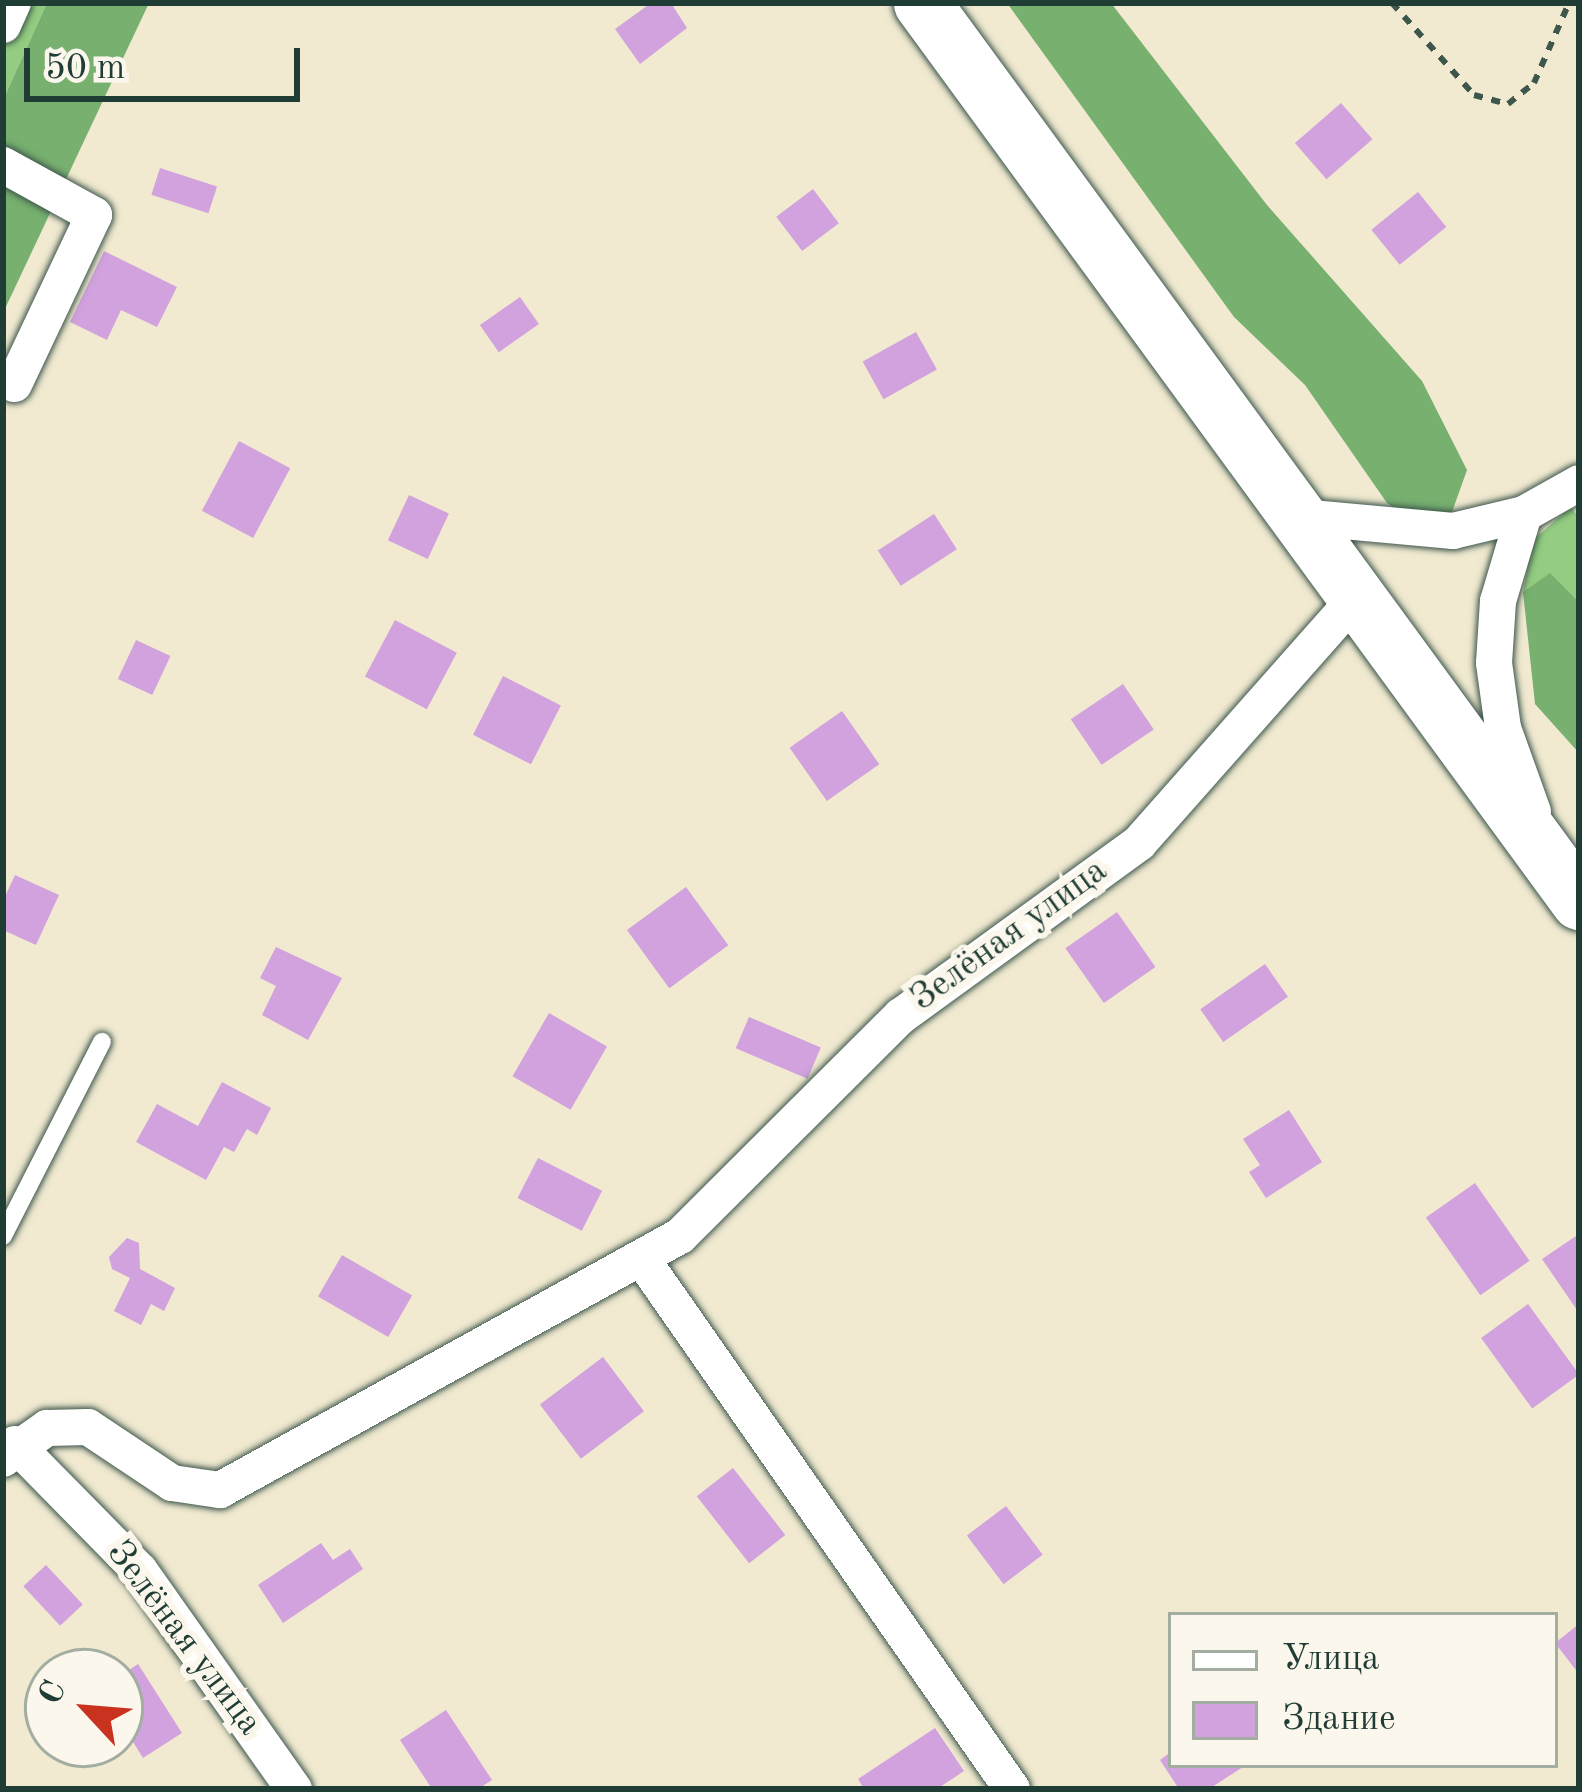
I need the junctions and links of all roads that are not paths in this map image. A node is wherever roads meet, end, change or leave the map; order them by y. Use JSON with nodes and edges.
{"nodes":[{"id":1,"x":13,"y":3,"type":"edge"},
{"id":2,"x":922,"y":3,"type":"edge"},
{"id":3,"x":3,"y":25,"type":"edge"},
{"id":4,"x":3,"y":165,"type":"edge"},
{"id":5,"x":14,"y":384,"type":"dead end"},
{"id":6,"x":1579,"y":483,"type":"edge"},
{"id":7,"x":1524,"y":514,"type":"junction"},
{"id":8,"x":1300,"y":517,"type":"junction"},
{"id":9,"x":1359,"y":594,"type":"junction"},
{"id":10,"x":1569,"y":881,"type":"edge"},
{"id":11,"x":102,"y":1042,"type":"dead end"},
{"id":12,"x":3,"y":1236,"type":"edge"},
{"id":13,"x":642,"y":1259,"type":"junction"},
{"id":14,"x":7,"y":1445,"type":"edge"},
{"id":15,"x":294,"y":1789,"type":"edge"},
{"id":16,"x":1012,"y":1789,"type":"edge"}],
"edges":[{"from":1,"to":3,"type":"street"},
{"from":2,"to":8,"type":"main road"},
{"from":4,"to":5,"type":"street"},
{"from":6,"to":7,"type":"street"},
{"from":7,"to":8,"type":"street"},
{"from":7,"to":10,"type":"street"},
{"from":8,"to":9,"type":"main road"},
{"from":9,"to":10,"type":"main road"},
{"from":9,"to":13,"type":"street","name":"Зелёная улица"},
{"from":11,"to":12,"type":"lane"},
{"from":13,"to":14,"type":"street","name":"Зелёная улица"},
{"from":13,"to":16,"type":"street"},
{"from":14,"to":15,"type":"street","name":"Зелёная улица"}]}
